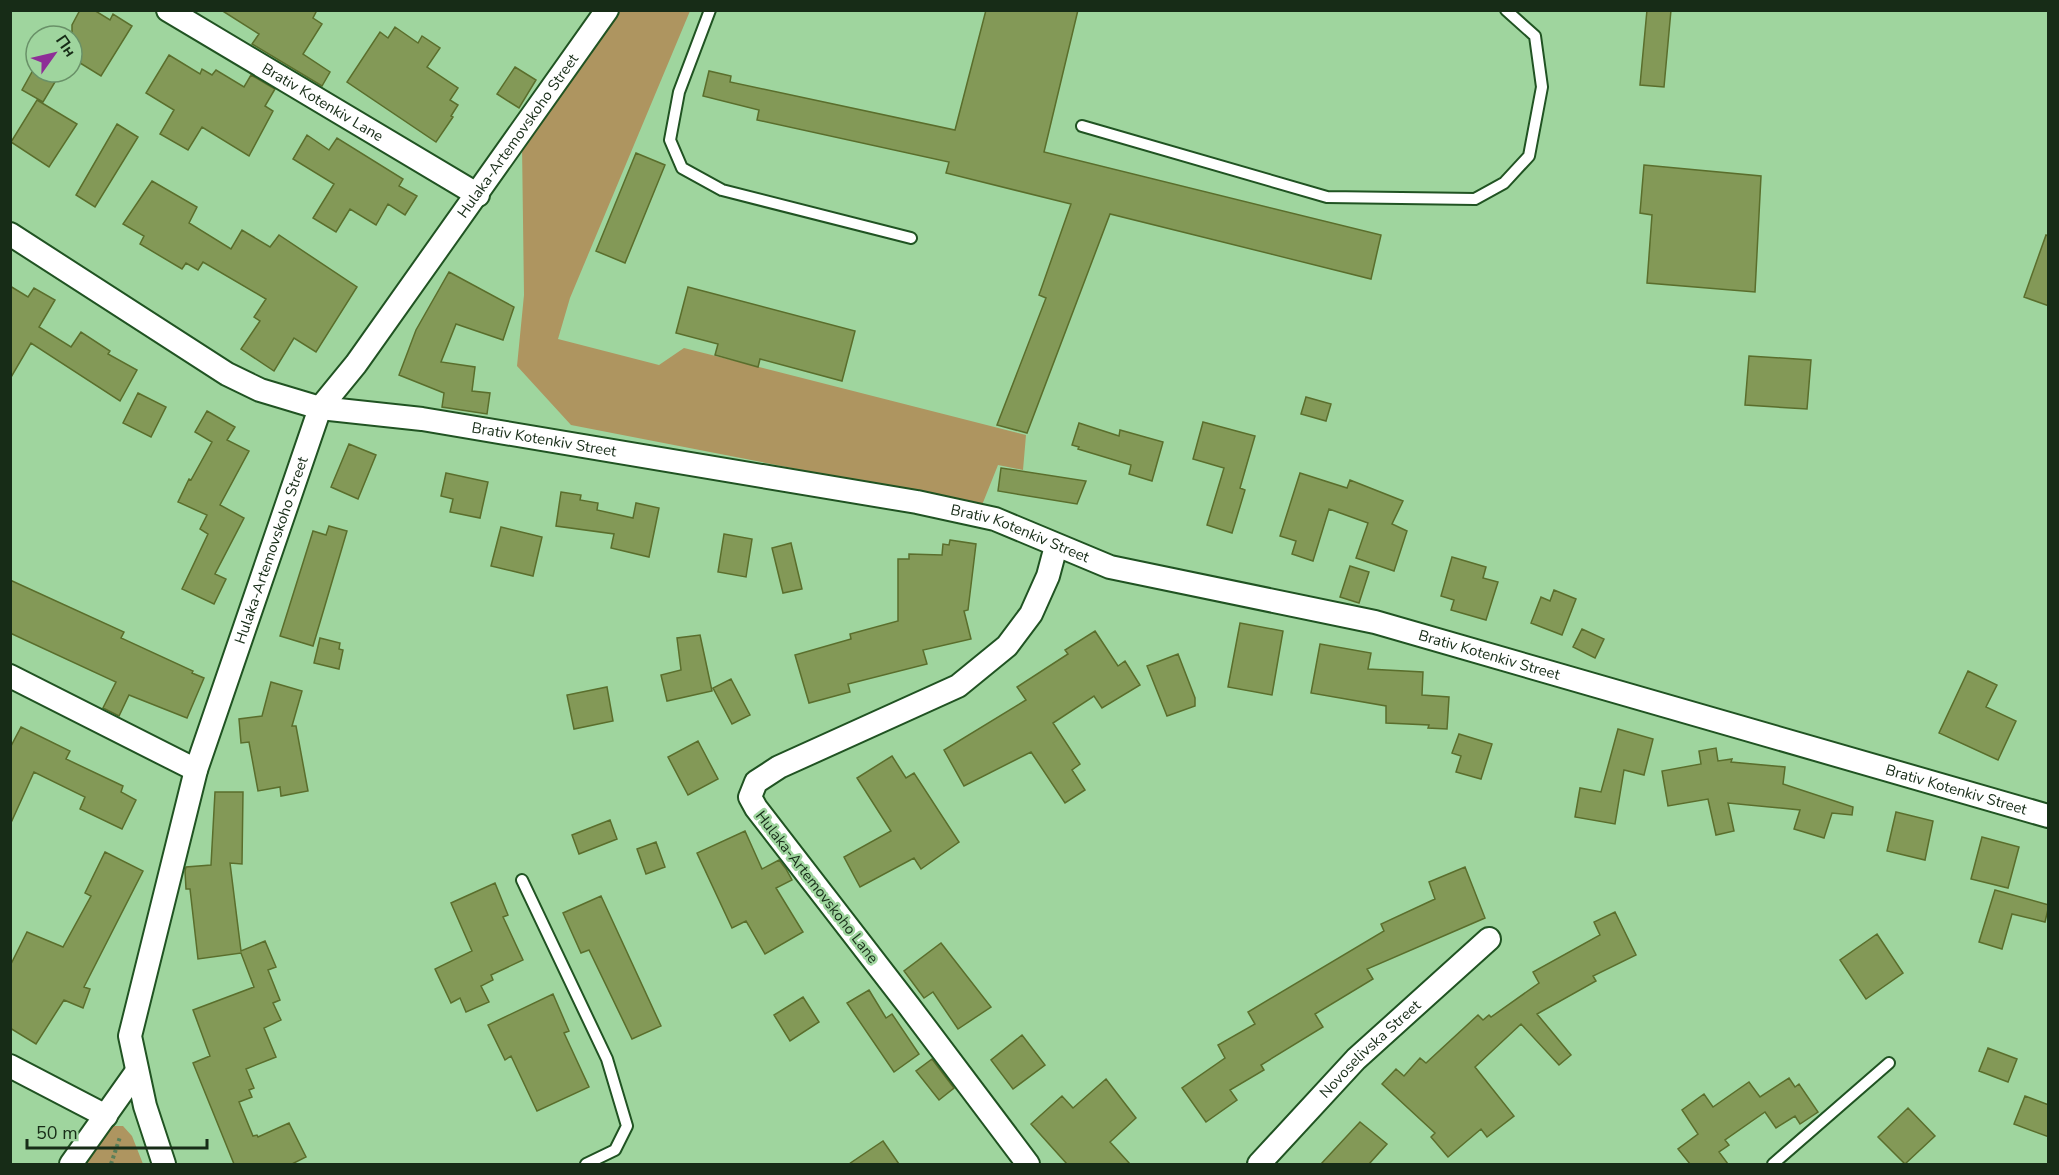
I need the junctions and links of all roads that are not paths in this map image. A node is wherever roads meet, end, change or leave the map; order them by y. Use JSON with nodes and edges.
{"nodes":[{"id":1,"x":168,"y":10,"type":"edge"},
{"id":2,"x":607,"y":10,"type":"edge"},
{"id":3,"x":710,"y":10,"type":"edge"},
{"id":4,"x":1506,"y":10,"type":"edge"},
{"id":5,"x":1082,"y":126,"type":"dead end"},
{"id":6,"x":478,"y":195,"type":"junction"},
{"id":7,"x":10,"y":234,"type":"edge"},
{"id":8,"x":911,"y":238,"type":"dead end"},
{"id":9,"x":320,"y":408,"type":"junction"},
{"id":10,"x":1056,"y":546,"type":"junction"},
{"id":11,"x":10,"y":676,"type":"edge"},
{"id":12,"x":196,"y":770,"type":"junction"},
{"id":13,"x":2049,"y":816,"type":"edge"},
{"id":14,"x":522,"y":880,"type":"dead end"},
{"id":15,"x":1489,"y":939,"type":"dead end"},
{"id":16,"x":1889,"y":1063,"type":"dead end"},
{"id":17,"x":10,"y":1066,"type":"edge"},
{"id":18,"x":137,"y":1071,"type":"junction"},
{"id":19,"x":106,"y":1116,"type":"junction"},
{"id":20,"x":71,"y":1164,"type":"edge"},
{"id":21,"x":164,"y":1164,"type":"edge"},
{"id":22,"x":586,"y":1164,"type":"edge"},
{"id":23,"x":1028,"y":1164,"type":"edge"},
{"id":24,"x":1259,"y":1164,"type":"edge"},
{"id":25,"x":1773,"y":1164,"type":"edge"}],
"edges":[{"from":1,"to":6,"type":"street","name":"Brativ Kotenkiv Lane"},
{"from":2,"to":6,"type":"street","name":"Hulaka-Artemovskoho Street"},
{"from":3,"to":8,"type":"lane"},
{"from":4,"to":5,"type":"lane"},
{"from":6,"to":9,"type":"street","name":"Hulaka-Artemovskoho Street"},
{"from":7,"to":9,"type":"street","name":"Brativ Kotenkiv Street"},
{"from":9,"to":10,"type":"street","name":"Brativ Kotenkiv Street"},
{"from":9,"to":12,"type":"street","name":"Hulaka-Artemovskoho Street"},
{"from":10,"to":13,"type":"street","name":"Brativ Kotenkiv Street"},
{"from":10,"to":23,"type":"street","name":"Hulaka-Artemovskoho Lane"},
{"from":11,"to":12,"type":"street"},
{"from":12,"to":18,"type":"street","name":"Hulaka-Artemovskoho Street"},
{"from":14,"to":22,"type":"lane"},
{"from":15,"to":24,"type":"street","name":"Novoselivska Street"},
{"from":16,"to":25,"type":"lane"},
{"from":17,"to":19,"type":"street"},
{"from":18,"to":19,"type":"street"},
{"from":18,"to":21,"type":"street","name":"Hulaka-Artemovskoho Street"},
{"from":19,"to":20,"type":"street"}]}
